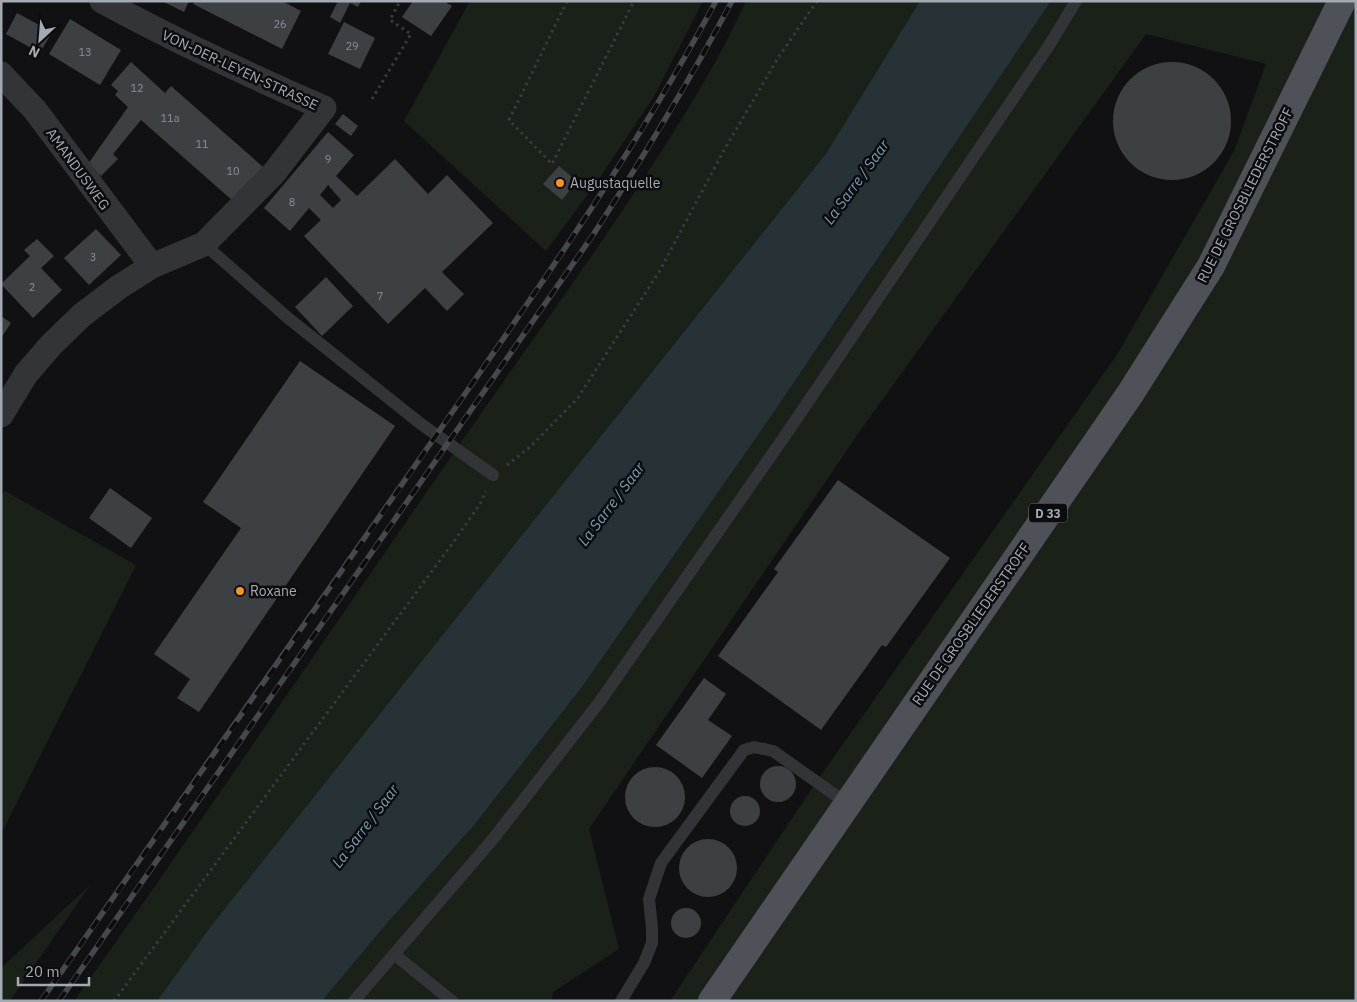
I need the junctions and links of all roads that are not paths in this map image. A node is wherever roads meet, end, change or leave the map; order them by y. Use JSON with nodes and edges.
{"nodes":[{"id":1,"x":102,"y":1,"type":"edge"},
{"id":2,"x":1076,"y":1,"type":"edge"},
{"id":3,"x":1342,"y":1,"type":"edge"},
{"id":4,"x":1,"y":74,"type":"edge"},
{"id":5,"x":204,"y":244,"type":"junction"},
{"id":6,"x":152,"y":266,"type":"junction"},
{"id":7,"x":1,"y":415,"type":"edge"},
{"id":8,"x":493,"y":475,"type":"road end"},
{"id":9,"x":848,"y":804,"type":"junction"},
{"id":10,"x":395,"y":955,"type":"junction"},
{"id":11,"x":354,"y":1001,"type":"edge"},
{"id":12,"x":452,"y":1001,"type":"edge"},
{"id":13,"x":622,"y":1001,"type":"edge"},
{"id":14,"x":712,"y":1001,"type":"edge"}],
"edges":[{"from":1,"to":5,"type":"street","name":"VON-DER-LEYEN-STRASSE"},
{"from":2,"to":10,"type":"lane"},
{"from":3,"to":9,"type":"main road","name":"RUE DE GROSBLIEDERSTROFF","number":"D 33"},
{"from":4,"to":6,"type":"street","name":"AMANDUSWEG"},
{"from":5,"to":6,"type":"street","name":"VON-DER-LEYEN-STRASSE"},
{"from":5,"to":8,"type":"lane"},
{"from":6,"to":7,"type":"street","name":"VON-DER-LEYEN-STRASSE"},
{"from":9,"to":13,"type":"lane"},
{"from":9,"to":14,"type":"main road","name":"RUE DE GROSBLIEDERSTROFF","number":"D 33"},
{"from":10,"to":11,"type":"lane"},
{"from":10,"to":12,"type":"lane"}]}
